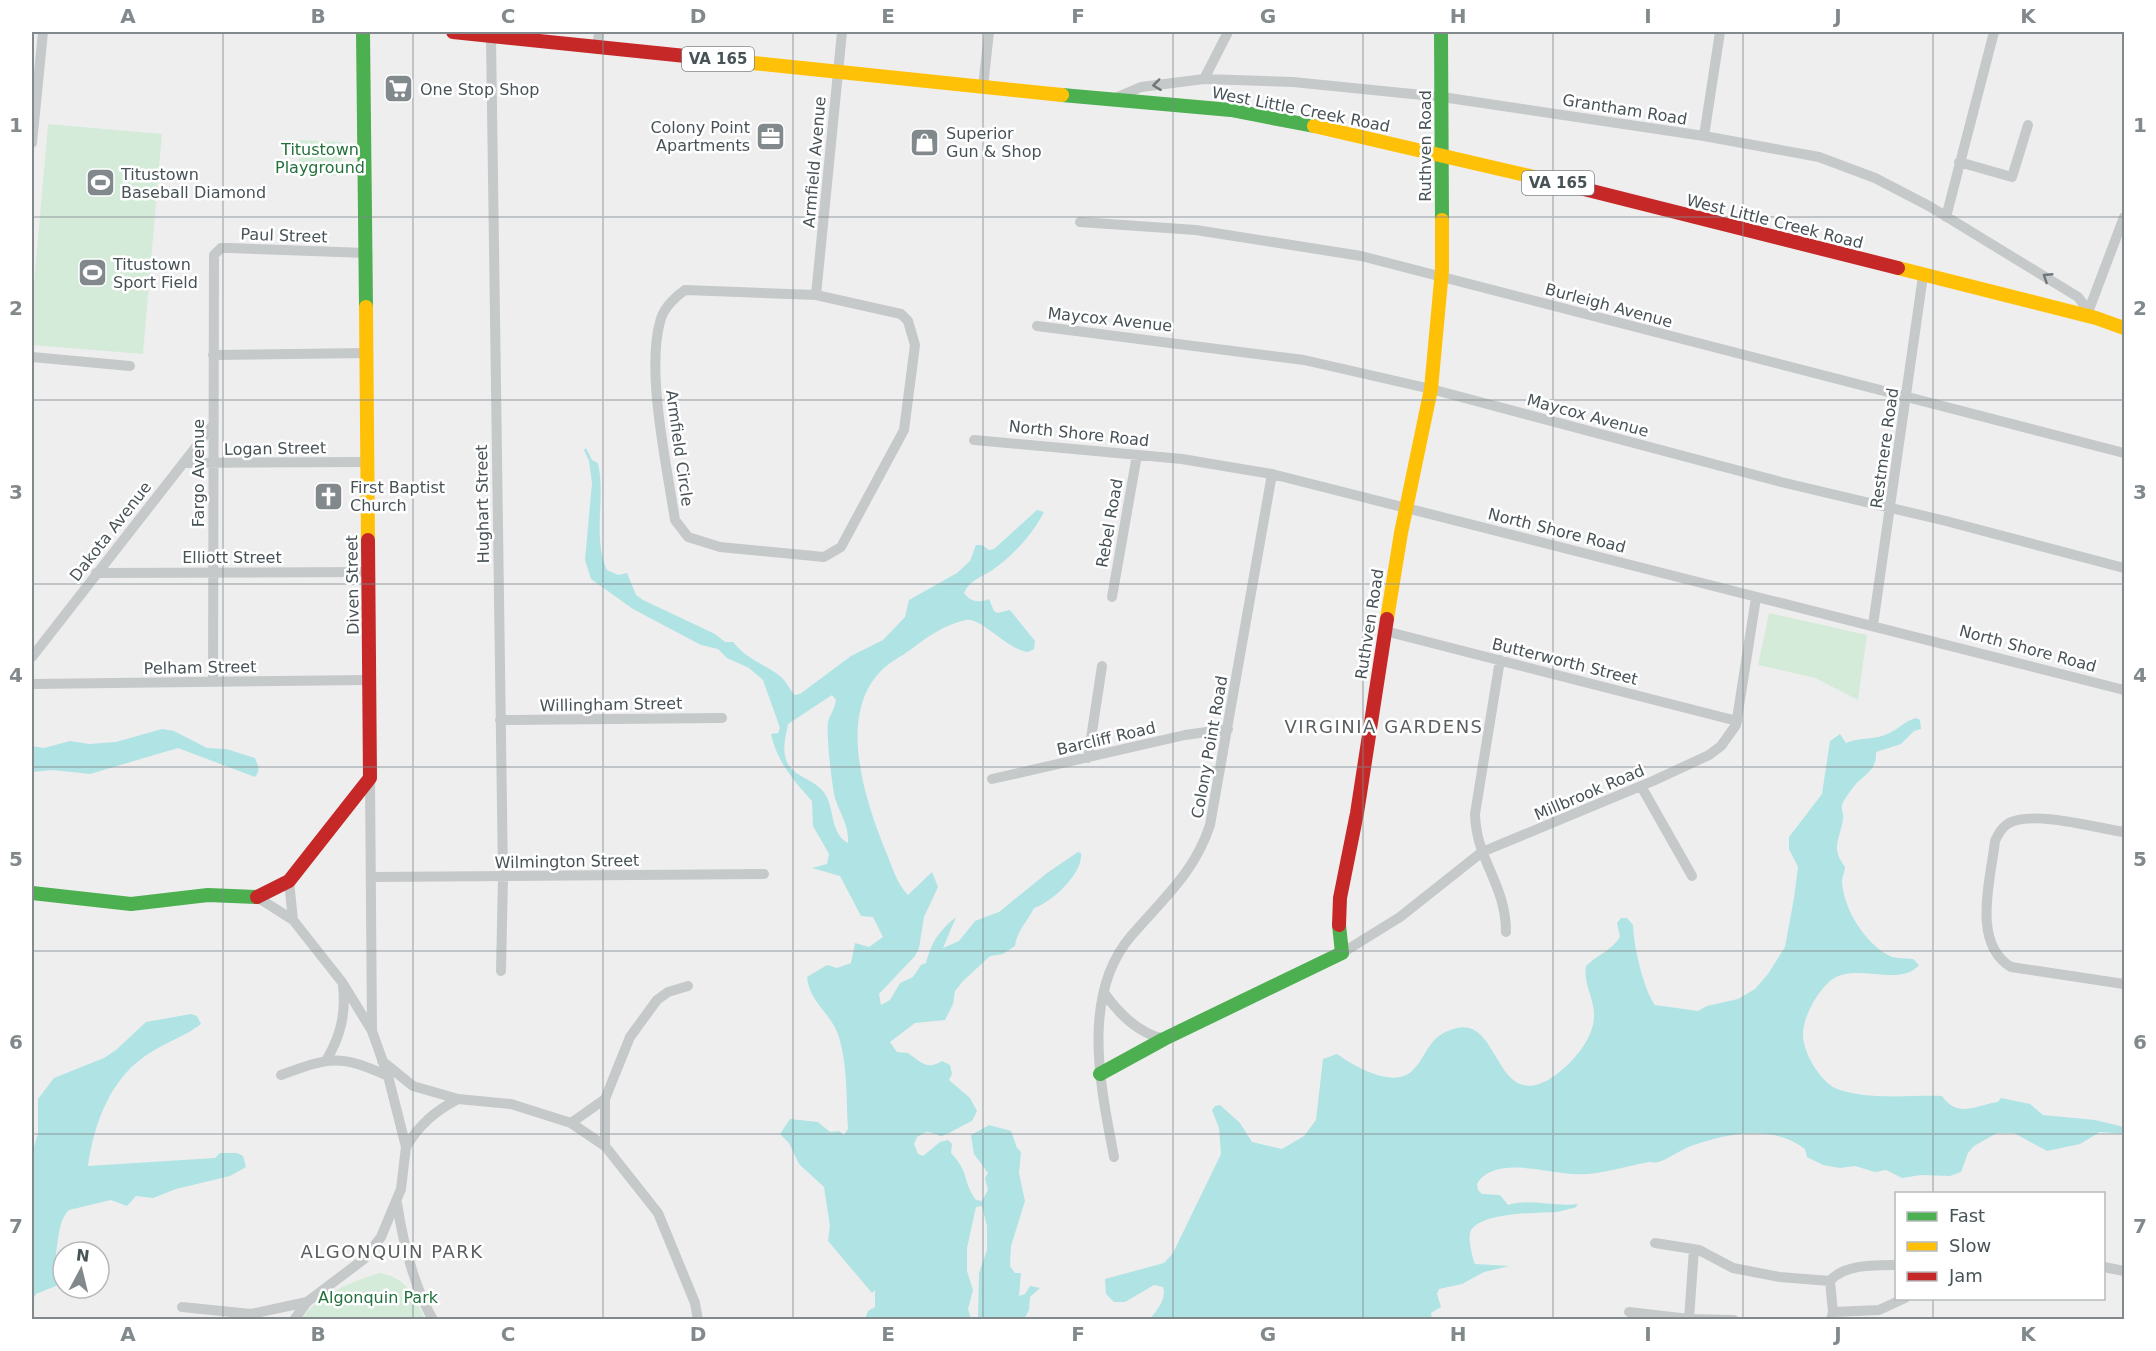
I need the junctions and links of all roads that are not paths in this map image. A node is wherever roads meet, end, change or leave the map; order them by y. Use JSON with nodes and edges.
{"nodes":[{"id":1,"x":43,"y":32,"type":"edge"},
{"id":2,"x":363,"y":32,"type":"edge"},
{"id":3,"x":453,"y":32,"type":"edge"},
{"id":4,"x":599,"y":32,"type":"edge"},
{"id":5,"x":842,"y":32,"type":"edge"},
{"id":6,"x":988,"y":32,"type":"edge"},
{"id":7,"x":1228,"y":32,"type":"edge"},
{"id":8,"x":1441,"y":32,"type":"edge"},
{"id":9,"x":1720,"y":32,"type":"edge"},
{"id":10,"x":1994,"y":32,"type":"edge"},
{"id":11,"x":491,"y":37,"type":"junction"},
{"id":12,"x":597,"y":48,"type":"junction"},
{"id":13,"x":837,"y":71,"type":"junction"},
{"id":14,"x":1204,"y":79,"type":"junction"},
{"id":15,"x":983,"y":87,"type":"junction"},
{"id":16,"x":1442,"y":97,"type":"junction"},
{"id":17,"x":1113,"y":100,"type":"junction"},
{"id":18,"x":33,"y":108,"type":"edge"},
{"id":19,"x":2028,"y":125,"type":"dead end"},
{"id":20,"x":1704,"y":136,"type":"junction"},
{"id":21,"x":32,"y":143,"type":"edge"},
{"id":22,"x":1442,"y":154,"type":"junction"},
{"id":23,"x":1959,"y":162,"type":"junction"},
{"id":24,"x":1946,"y":217,"type":"junction"},
{"id":25,"x":2124,"y":217,"type":"edge"},
{"id":26,"x":1080,"y":222,"type":"dead end"},
{"id":27,"x":366,"y":253,"type":"junction"},
{"id":28,"x":212,"y":265,"type":"joint"},
{"id":29,"x":1923,"y":276,"type":"junction"},
{"id":30,"x":1442,"y":277,"type":"junction"},
{"id":31,"x":816,"y":295,"type":"junction"},
{"id":32,"x":2087,"y":316,"type":"junction"},
{"id":33,"x":1037,"y":326,"type":"dead end"},
{"id":34,"x":2124,"y":328,"type":"edge"},
{"id":35,"x":367,"y":353,"type":"junction"},
{"id":36,"x":213,"y":355,"type":"junction"},
{"id":37,"x":32,"y":357,"type":"edge"},
{"id":38,"x":130,"y":366,"type":"dead end"},
{"id":39,"x":1431,"y":389,"type":"junction"},
{"id":40,"x":1906,"y":398,"type":"junction"},
{"id":41,"x":213,"y":425,"type":"junction"},
{"id":42,"x":974,"y":440,"type":"dead end"},
{"id":43,"x":2124,"y":453,"type":"edge"},
{"id":44,"x":1137,"y":455,"type":"junction"},
{"id":45,"x":367,"y":462,"type":"junction"},
{"id":46,"x":184,"y":463,"type":"junction"},
{"id":47,"x":213,"y":464,"type":"junction"},
{"id":48,"x":1272,"y":474,"type":"junction"},
{"id":49,"x":1407,"y":508,"type":"junction"},
{"id":50,"x":1890,"y":509,"type":"junction"},
{"id":51,"x":2124,"y":568,"type":"edge"},
{"id":52,"x":214,"y":572,"type":"junction"},
{"id":53,"x":368,"y":572,"type":"junction"},
{"id":54,"x":96,"y":573,"type":"junction"},
{"id":55,"x":1112,"y":597,"type":"dead end"},
{"id":56,"x":1756,"y":598,"type":"junction"},
{"id":57,"x":1873,"y":625,"type":"junction"},
{"id":58,"x":1385,"y":631,"type":"junction"},
{"id":59,"x":32,"y":657,"type":"edge"},
{"id":60,"x":1500,"y":660,"type":"junction"},
{"id":61,"x":1102,"y":666,"type":"dead end"},
{"id":62,"x":369,"y":680,"type":"junction"},
{"id":63,"x":213,"y":682,"type":"junction"},
{"id":64,"x":32,"y":684,"type":"edge"},
{"id":65,"x":2124,"y":690,"type":"edge"},
{"id":66,"x":722,"y":718,"type":"dead end"},
{"id":67,"x":500,"y":720,"type":"junction"},
{"id":68,"x":1737,"y":721,"type":"junction"},
{"id":69,"x":1228,"y":729,"type":"junction"},
{"id":70,"x":1088,"y":758,"type":"junction"},
{"id":71,"x":370,"y":778,"type":"junction"},
{"id":72,"x":992,"y":778,"type":"dead end"},
{"id":73,"x":1641,"y":786,"type":"junction"},
{"id":74,"x":2124,"y":832,"type":"edge"},
{"id":75,"x":1482,"y":852,"type":"junction"},
{"id":76,"x":764,"y":874,"type":"dead end"},
{"id":77,"x":1692,"y":876,"type":"dead end"},
{"id":78,"x":371,"y":877,"type":"junction"},
{"id":79,"x":502,"y":877,"type":"junction"},
{"id":80,"x":289,"y":881,"type":"junction"},
{"id":81,"x":32,"y":892,"type":"edge"},
{"id":82,"x":257,"y":897,"type":"junction"},
{"id":83,"x":293,"y":920,"type":"junction"},
{"id":84,"x":1506,"y":932,"type":"dead end"},
{"id":85,"x":1342,"y":953,"type":"junction"},
{"id":86,"x":501,"y":971,"type":"dead end"},
{"id":87,"x":342,"y":982,"type":"junction"},
{"id":88,"x":2124,"y":984,"type":"edge"},
{"id":89,"x":688,"y":986,"type":"dead end"},
{"id":90,"x":1105,"y":994,"type":"junction"},
{"id":91,"x":372,"y":1031,"type":"junction"},
{"id":92,"x":1164,"y":1040,"type":"junction"},
{"id":93,"x":327,"y":1059,"type":"junction"},
{"id":94,"x":382,"y":1061,"type":"junction"},
{"id":95,"x":1100,"y":1074,"type":"junction"},
{"id":96,"x":281,"y":1075,"type":"dead end"},
{"id":97,"x":388,"y":1076,"type":"junction"},
{"id":98,"x":458,"y":1099,"type":"junction"},
{"id":99,"x":605,"y":1099,"type":"junction"},
{"id":100,"x":571,"y":1123,"type":"junction"},
{"id":101,"x":605,"y":1146,"type":"junction"},
{"id":102,"x":406,"y":1147,"type":"junction"},
{"id":103,"x":1114,"y":1157,"type":"dead end"},
{"id":104,"x":397,"y":1203,"type":"junction"},
{"id":105,"x":1655,"y":1243,"type":"dead end"},
{"id":106,"x":1694,"y":1249,"type":"junction"},
{"id":107,"x":1895,"y":1265,"type":"edge"},
{"id":108,"x":2105,"y":1267,"type":"edge"},
{"id":109,"x":2124,"y":1271,"type":"edge"},
{"id":110,"x":1830,"y":1281,"type":"junction"},
{"id":111,"x":1903,"y":1300,"type":"edge"},
{"id":112,"x":308,"y":1302,"type":"junction"},
{"id":113,"x":182,"y":1307,"type":"dead end"},
{"id":114,"x":1629,"y":1312,"type":"dead end"},
{"id":115,"x":1832,"y":1316,"type":"edge"},
{"id":116,"x":237,"y":1317,"type":"edge"},
{"id":117,"x":1689,"y":1318,"type":"edge"},
{"id":118,"x":294,"y":1320,"type":"edge"},
{"id":119,"x":433,"y":1320,"type":"edge"},
{"id":120,"x":698,"y":1320,"type":"edge"},
{"id":121,"x":1734,"y":1320,"type":"edge"}],
"edges":[{"from":1,"to":18,"type":"street"},
{"from":2,"to":27,"type":"street","name":"Diven Street"},
{"from":3,"to":11,"type":"street","name":"West Little Creek Road","number":"VA 165"},
{"from":4,"to":12,"type":"street"},
{"from":5,"to":13,"type":"street","name":"Armfield Avenue"},
{"from":6,"to":15,"type":"street"},
{"from":7,"to":14,"type":"street"},
{"from":8,"to":16,"type":"street","name":"Ruthven Road"},
{"from":9,"to":20,"type":"street"},
{"from":10,"to":23,"type":"street"},
{"from":11,"to":12,"type":"street","name":"West Little Creek Road","number":"VA 165"},
{"from":11,"to":67,"type":"street","name":"Hughart Street"},
{"from":12,"to":13,"type":"street","name":"West Little Creek Road","number":"VA 165"},
{"from":13,"to":15,"type":"street","name":"West Little Creek Road","number":"VA 165"},
{"from":13,"to":31,"type":"street","name":"Armfield Avenue"},
{"from":14,"to":16,"type":"street","name":"Grantham Road"},
{"from":14,"to":17,"type":"street","name":"Grantham Road","one_way":true},
{"from":15,"to":17,"type":"street","name":"West Little Creek Road","number":"VA 165"},
{"from":16,"to":20,"type":"street","name":"Grantham Road"},
{"from":16,"to":22,"type":"street","name":"Ruthven Road"},
{"from":17,"to":22,"type":"street","name":"West Little Creek Road","number":"VA 165"},
{"from":18,"to":21,"type":"street"},
{"from":19,"to":23,"type":"street"},
{"from":20,"to":24,"type":"street","name":"Grantham Road"},
{"from":22,"to":29,"type":"street","name":"West Little Creek Road","number":"VA 165"},
{"from":22,"to":30,"type":"street","name":"Ruthven Road"},
{"from":23,"to":24,"type":"street"},
{"from":32,"to":24,"type":"street","name":"Grantham Road","one_way":true},
{"from":25,"to":32,"type":"street"},
{"from":26,"to":30,"type":"street","name":"Burleigh Avenue"},
{"from":27,"to":28,"type":"street","name":"Paul Street"},
{"from":27,"to":35,"type":"street","name":"Diven Street"},
{"from":28,"to":36,"type":"street","name":"Fargo Avenue"},
{"from":29,"to":32,"type":"street","name":"West Little Creek Road","number":"VA 165"},
{"from":29,"to":40,"type":"street","name":"Restmere Road"},
{"from":30,"to":39,"type":"street","name":"Ruthven Road"},
{"from":30,"to":40,"type":"street","name":"Burleigh Avenue"},
{"from":31,"to":31,"type":"street","name":"Armfield Circle"},
{"from":32,"to":34,"type":"street","name":"West Little Creek Road","number":"VA 165"},
{"from":33,"to":39,"type":"street","name":"Maycox Avenue"},
{"from":35,"to":36,"type":"street"},
{"from":35,"to":45,"type":"street","name":"Diven Street"},
{"from":36,"to":41,"type":"street","name":"Fargo Avenue"},
{"from":37,"to":38,"type":"street"},
{"from":39,"to":49,"type":"street","name":"Ruthven Road"},
{"from":39,"to":50,"type":"street","name":"Maycox Avenue"},
{"from":40,"to":43,"type":"street","name":"Burleigh Avenue"},
{"from":40,"to":50,"type":"street","name":"Restmere Road"},
{"from":41,"to":46,"type":"street","name":"Dakota Avenue"},
{"from":41,"to":47,"type":"street","name":"Fargo Avenue"},
{"from":42,"to":44,"type":"street","name":"North Shore Road"},
{"from":44,"to":48,"type":"street","name":"North Shore Road"},
{"from":44,"to":55,"type":"street","name":"Rebel Road"},
{"from":45,"to":47,"type":"street","name":"Logan Street"},
{"from":45,"to":53,"type":"street","name":"Diven Street"},
{"from":46,"to":47,"type":"street","name":"Logan Street"},
{"from":46,"to":54,"type":"street","name":"Dakota Avenue"},
{"from":47,"to":52,"type":"street","name":"Fargo Avenue"},
{"from":48,"to":49,"type":"street","name":"North Shore Road"},
{"from":48,"to":69,"type":"street","name":"Colony Point Road"},
{"from":49,"to":56,"type":"street","name":"North Shore Road"},
{"from":49,"to":58,"type":"street","name":"Ruthven Road"},
{"from":50,"to":51,"type":"street","name":"Maycox Avenue"},
{"from":50,"to":57,"type":"street","name":"Restmere Road"},
{"from":52,"to":53,"type":"street","name":"Elliott Street"},
{"from":52,"to":54,"type":"street","name":"Elliott Street"},
{"from":52,"to":63,"type":"street","name":"Fargo Avenue"},
{"from":53,"to":62,"type":"street","name":"Diven Street"},
{"from":54,"to":59,"type":"street","name":"Dakota Avenue"},
{"from":56,"to":57,"type":"street","name":"North Shore Road"},
{"from":56,"to":68,"type":"street","name":"Millbrook Road"},
{"from":57,"to":65,"type":"street","name":"North Shore Road"},
{"from":58,"to":60,"type":"street","name":"Butterworth Street"},
{"from":58,"to":85,"type":"street","name":"Ruthven Road"},
{"from":60,"to":68,"type":"street","name":"Butterworth Street"},
{"from":60,"to":75,"type":"street"},
{"from":61,"to":70,"type":"street"},
{"from":62,"to":63,"type":"street","name":"Pelham Street"},
{"from":62,"to":71,"type":"street","name":"Diven Street"},
{"from":63,"to":64,"type":"street","name":"Pelham Street"},
{"from":66,"to":67,"type":"street","name":"Willingham Street"},
{"from":67,"to":79,"type":"street","name":"Hughart Street"},
{"from":68,"to":73,"type":"street","name":"Millbrook Road"},
{"from":69,"to":70,"type":"street","name":"Barcliff Road"},
{"from":69,"to":90,"type":"street","name":"Colony Point Road"},
{"from":70,"to":72,"type":"street","name":"Barcliff Road"},
{"from":71,"to":78,"type":"street","name":"Diven Street"},
{"from":71,"to":80,"type":"street"},
{"from":73,"to":75,"type":"street","name":"Millbrook Road"},
{"from":73,"to":77,"type":"street"},
{"from":74,"to":88,"type":"street"},
{"from":75,"to":84,"type":"street"},
{"from":75,"to":85,"type":"street","name":"Millbrook Road"},
{"from":76,"to":79,"type":"street","name":"Wilmington Street"},
{"from":78,"to":79,"type":"street","name":"Wilmington Street"},
{"from":78,"to":91,"type":"street","name":"Diven Street"},
{"from":79,"to":86,"type":"street","name":"Hughart Street"},
{"from":80,"to":82,"type":"street"},
{"from":80,"to":83,"type":"street"},
{"from":81,"to":82,"type":"street"},
{"from":82,"to":83,"type":"street"},
{"from":83,"to":87,"type":"street"},
{"from":85,"to":92,"type":"street"},
{"from":87,"to":91,"type":"street"},
{"from":87,"to":93,"type":"street"},
{"from":89,"to":99,"type":"street"},
{"from":90,"to":92,"type":"street"},
{"from":90,"to":95,"type":"street","name":"Colony Point Road"},
{"from":91,"to":94,"type":"street"},
{"from":92,"to":95,"type":"street"},
{"from":93,"to":96,"type":"street"},
{"from":93,"to":97,"type":"street"},
{"from":94,"to":97,"type":"street"},
{"from":94,"to":98,"type":"street"},
{"from":95,"to":103,"type":"street","name":"Colony Point Road"},
{"from":97,"to":102,"type":"street"},
{"from":98,"to":100,"type":"street"},
{"from":98,"to":102,"type":"street"},
{"from":99,"to":100,"type":"street"},
{"from":99,"to":101,"type":"street"},
{"from":100,"to":101,"type":"street"},
{"from":101,"to":120,"type":"street"},
{"from":102,"to":104,"type":"street"},
{"from":104,"to":112,"type":"street"},
{"from":104,"to":119,"type":"street"},
{"from":105,"to":106,"type":"street"},
{"from":106,"to":110,"type":"street"},
{"from":106,"to":117,"type":"street"},
{"from":107,"to":110,"type":"street"},
{"from":108,"to":109,"type":"street"},
{"from":110,"to":115,"type":"street"},
{"from":111,"to":115,"type":"street"},
{"from":112,"to":116,"type":"street"},
{"from":112,"to":118,"type":"street"},
{"from":113,"to":116,"type":"street"},
{"from":114,"to":117,"type":"street"},
{"from":117,"to":121,"type":"street"}]}
